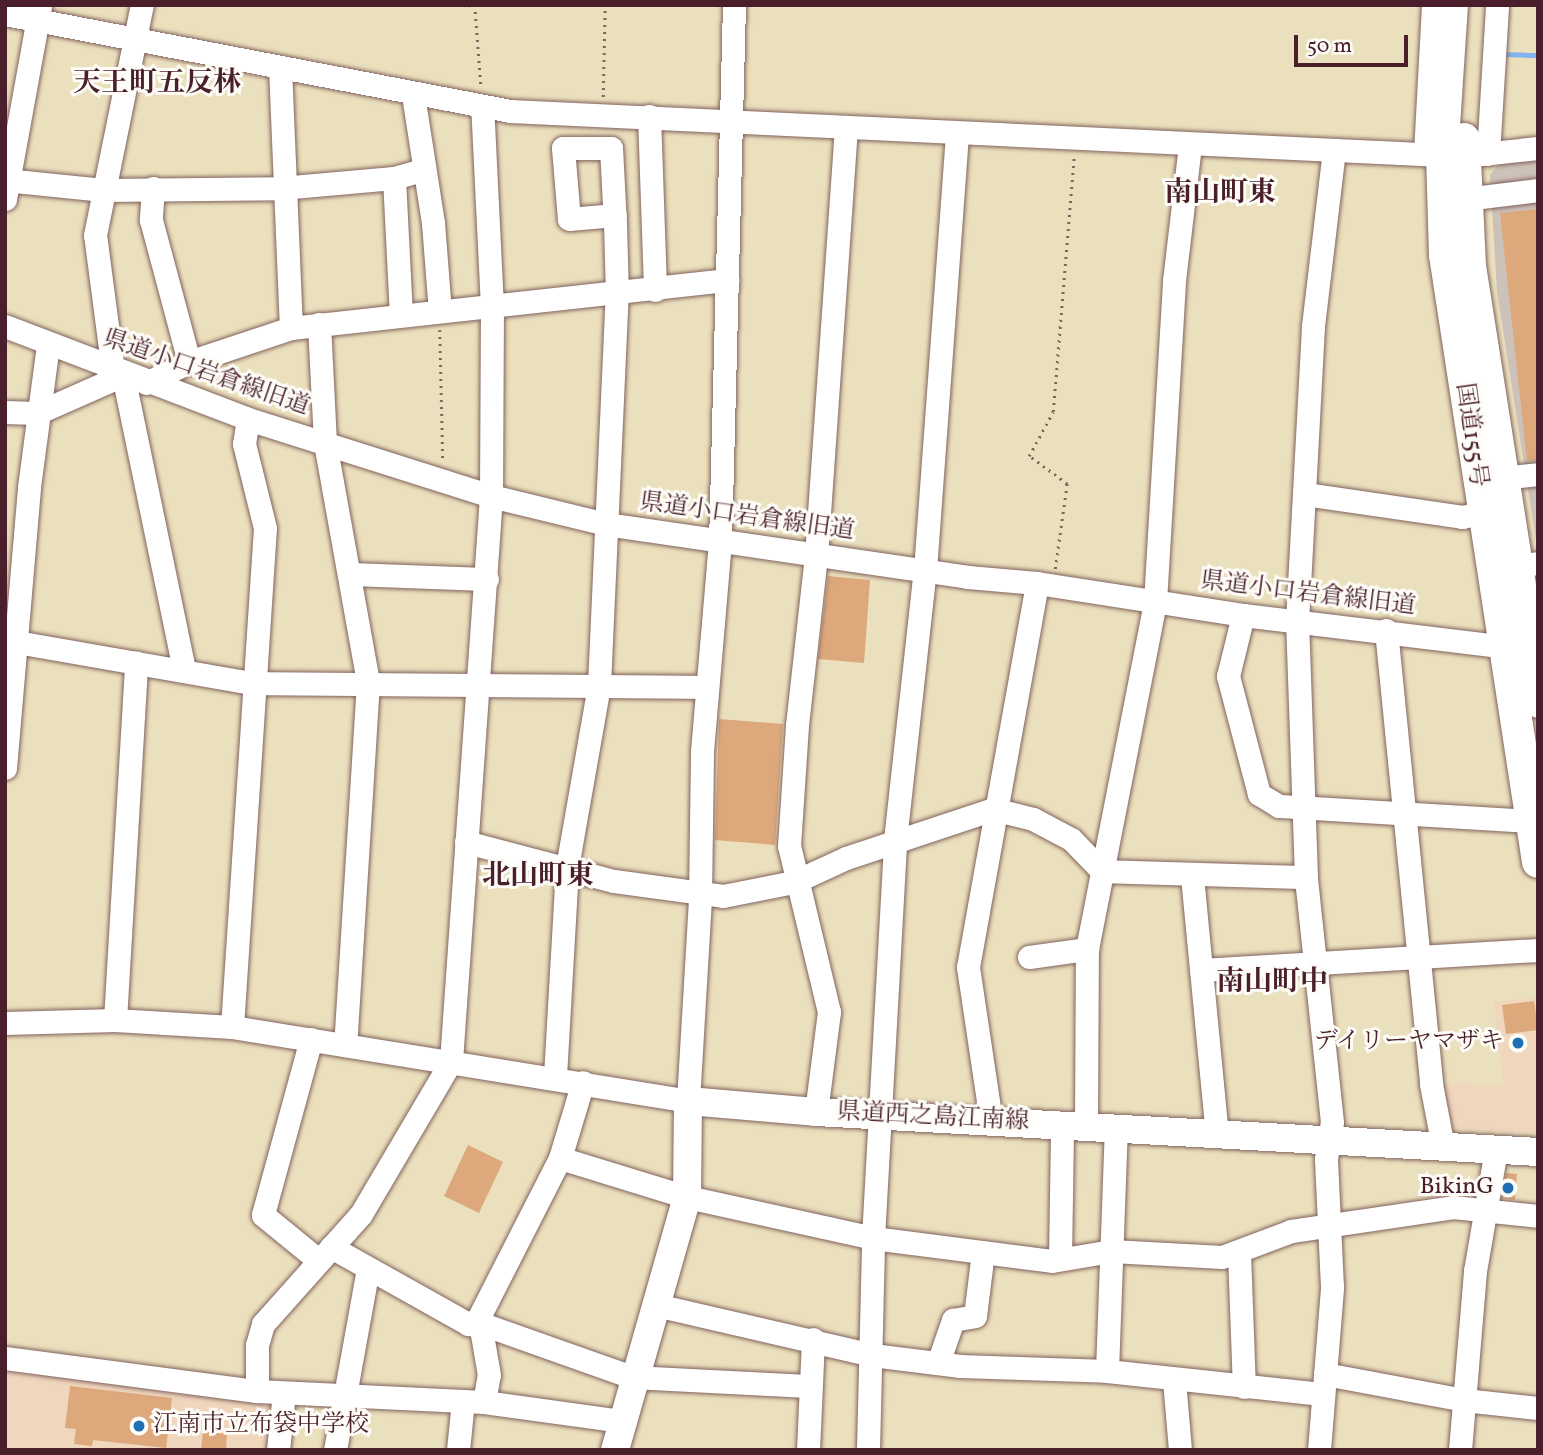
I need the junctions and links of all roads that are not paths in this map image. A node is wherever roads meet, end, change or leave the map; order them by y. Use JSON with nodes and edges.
{"nodes":[{"id":1,"x":142,"y":5,"type":"edge"},
{"id":2,"x":734,"y":5,"type":"edge"},
{"id":3,"x":1433,"y":5,"type":"edge"},
{"id":4,"x":1452,"y":5,"type":"edge"},
{"id":5,"x":1474,"y":5,"type":"edge"},
{"id":6,"x":1497,"y":5,"type":"edge"},
{"id":7,"x":39,"y":13,"type":"edge"},
{"id":8,"x":5,"y":14,"type":"edge"},
{"id":9,"x":137,"y":39,"type":"junction"},
{"id":10,"x":280,"y":67,"type":"junction"},
{"id":11,"x":1459,"y":72,"type":"junction"},
{"id":12,"x":413,"y":95,"type":"junction"},
{"id":13,"x":482,"y":106,"type":"junction"},
{"id":14,"x":649,"y":116,"type":"junction"},
{"id":15,"x":733,"y":122,"type":"junction"},
{"id":16,"x":846,"y":127,"type":"junction"},
{"id":17,"x":957,"y":132,"type":"junction"},
{"id":18,"x":1190,"y":144,"type":"junction"},
{"id":19,"x":1538,"y":148,"type":"edge"},
{"id":20,"x":1334,"y":150,"type":"junction"},
{"id":21,"x":1455,"y":154,"type":"junction"},
{"id":22,"x":422,"y":170,"type":"junction"},
{"id":23,"x":394,"y":178,"type":"junction"},
{"id":24,"x":6,"y":186,"type":"edge"},
{"id":25,"x":153,"y":188,"type":"junction"},
{"id":26,"x":281,"y":188,"type":"junction"},
{"id":27,"x":103,"y":190,"type":"junction"},
{"id":28,"x":1538,"y":190,"type":"edge"},
{"id":29,"x":1465,"y":199,"type":"junction"},
{"id":30,"x":615,"y":215,"type":"dead end"},
{"id":31,"x":727,"y":280,"type":"junction"},
{"id":32,"x":656,"y":290,"type":"junction"},
{"id":33,"x":617,"y":295,"type":"junction"},
{"id":34,"x":492,"y":307,"type":"junction"},
{"id":35,"x":440,"y":311,"type":"junction"},
{"id":36,"x":401,"y":314,"type":"junction"},
{"id":37,"x":319,"y":324,"type":"junction"},
{"id":38,"x":5,"y":326,"type":"edge"},
{"id":39,"x":291,"y":328,"type":"junction"},
{"id":40,"x":48,"y":344,"type":"junction"},
{"id":41,"x":188,"y":362,"type":"junction"},
{"id":42,"x":118,"y":373,"type":"junction"},
{"id":43,"x":146,"y":383,"type":"junction"},
{"id":44,"x":5,"y":412,"type":"edge"},
{"id":45,"x":37,"y":413,"type":"junction"},
{"id":46,"x":248,"y":419,"type":"junction"},
{"id":47,"x":325,"y":443,"type":"junction"},
{"id":48,"x":1538,"y":474,"type":"edge"},
{"id":49,"x":1501,"y":478,"type":"junction"},
{"id":50,"x":1305,"y":494,"type":"junction"},
{"id":51,"x":491,"y":496,"type":"junction"},
{"id":52,"x":1481,"y":513,"type":"junction"},
{"id":53,"x":606,"y":524,"type":"junction"},
{"id":54,"x":720,"y":543,"type":"junction"},
{"id":55,"x":816,"y":556,"type":"junction"},
{"id":56,"x":1527,"y":565,"type":"edge"},
{"id":57,"x":925,"y":570,"type":"junction"},
{"id":58,"x":349,"y":574,"type":"junction"},
{"id":59,"x":487,"y":579,"type":"junction"},
{"id":60,"x":1044,"y":585,"type":"junction"},
{"id":61,"x":1155,"y":602,"type":"junction"},
{"id":62,"x":1243,"y":615,"type":"junction"},
{"id":63,"x":1297,"y":622,"type":"junction"},
{"id":64,"x":1386,"y":630,"type":"junction"},
{"id":65,"x":10,"y":641,"type":"edge"},
{"id":66,"x":1525,"y":650,"type":"edge"},
{"id":67,"x":136,"y":663,"type":"junction"},
{"id":68,"x":184,"y":670,"type":"junction"},
{"id":69,"x":251,"y":682,"type":"junction"},
{"id":70,"x":368,"y":682,"type":"junction"},
{"id":71,"x":599,"y":685,"type":"junction"},
{"id":72,"x":481,"y":686,"type":"junction"},
{"id":73,"x":706,"y":687,"type":"junction"},
{"id":74,"x":1538,"y":702,"type":"edge"},
{"id":75,"x":5,"y":768,"type":"edge"},
{"id":76,"x":1302,"y":807,"type":"junction"},
{"id":77,"x":993,"y":809,"type":"junction"},
{"id":78,"x":1405,"y":813,"type":"junction"},
{"id":79,"x":1532,"y":821,"type":"junction"},
{"id":80,"x":895,"y":840,"type":"junction"},
{"id":81,"x":466,"y":842,"type":"junction"},
{"id":82,"x":1538,"y":862,"type":"edge"},
{"id":83,"x":567,"y":867,"type":"junction"},
{"id":84,"x":1102,"y":872,"type":"junction"},
{"id":85,"x":1192,"y":876,"type":"junction"},
{"id":86,"x":1306,"y":877,"type":"junction"},
{"id":87,"x":794,"y":882,"type":"junction"},
{"id":88,"x":700,"y":897,"type":"junction"},
{"id":89,"x":1087,"y":949,"type":"junction"},
{"id":90,"x":1538,"y":950,"type":"edge"},
{"id":91,"x":1418,"y":955,"type":"junction"},
{"id":92,"x":1029,"y":957,"type":"dead end"},
{"id":93,"x":1316,"y":963,"type":"junction"},
{"id":94,"x":1201,"y":970,"type":"junction"},
{"id":95,"x":115,"y":1020,"type":"junction"},
{"id":96,"x":5,"y":1023,"type":"edge"},
{"id":97,"x":232,"y":1027,"type":"junction"},
{"id":98,"x":311,"y":1039,"type":"junction"},
{"id":99,"x":345,"y":1045,"type":"junction"},
{"id":100,"x":451,"y":1061,"type":"junction"},
{"id":101,"x":555,"y":1076,"type":"junction"},
{"id":102,"x":583,"y":1082,"type":"junction"},
{"id":103,"x":688,"y":1101,"type":"junction"},
{"id":104,"x":816,"y":1112,"type":"junction"},
{"id":105,"x":881,"y":1115,"type":"junction"},
{"id":106,"x":991,"y":1121,"type":"junction"},
{"id":107,"x":1074,"y":1126,"type":"junction"},
{"id":108,"x":1116,"y":1128,"type":"junction"},
{"id":109,"x":1217,"y":1135,"type":"junction"},
{"id":110,"x":1329,"y":1142,"type":"junction"},
{"id":111,"x":1443,"y":1147,"type":"junction"},
{"id":112,"x":1496,"y":1150,"type":"junction"},
{"id":113,"x":1538,"y":1152,"type":"edge"},
{"id":114,"x":560,"y":1158,"type":"junction"},
{"id":115,"x":687,"y":1197,"type":"junction"},
{"id":116,"x":1485,"y":1209,"type":"junction"},
{"id":117,"x":1538,"y":1216,"type":"edge"},
{"id":118,"x":1329,"y":1226,"type":"junction"},
{"id":119,"x":873,"y":1238,"type":"junction"},
{"id":120,"x":1111,"y":1251,"type":"junction"},
{"id":121,"x":983,"y":1252,"type":"junction"},
{"id":122,"x":324,"y":1253,"type":"junction"},
{"id":123,"x":1239,"y":1253,"type":"junction"},
{"id":124,"x":1060,"y":1259,"type":"junction"},
{"id":125,"x":368,"y":1269,"type":"junction"},
{"id":126,"x":656,"y":1306,"type":"junction"},
{"id":127,"x":477,"y":1326,"type":"junction"},
{"id":128,"x":813,"y":1339,"type":"junction"},
{"id":129,"x":872,"y":1355,"type":"junction"},
{"id":130,"x":5,"y":1358,"type":"edge"},
{"id":131,"x":938,"y":1363,"type":"junction"},
{"id":132,"x":1107,"y":1371,"type":"junction"},
{"id":133,"x":632,"y":1377,"type":"junction"},
{"id":134,"x":1174,"y":1380,"type":"junction"},
{"id":135,"x":1324,"y":1384,"type":"junction"},
{"id":136,"x":808,"y":1386,"type":"junction"},
{"id":137,"x":1244,"y":1387,"type":"junction"},
{"id":138,"x":257,"y":1391,"type":"junction"},
{"id":139,"x":285,"y":1393,"type":"junction"},
{"id":140,"x":344,"y":1395,"type":"junction"},
{"id":141,"x":1464,"y":1400,"type":"junction"},
{"id":142,"x":473,"y":1402,"type":"junction"},
{"id":143,"x":1538,"y":1408,"type":"edge"},
{"id":144,"x":621,"y":1421,"type":"junction"},
{"id":145,"x":278,"y":1450,"type":"edge"},
{"id":146,"x":335,"y":1450,"type":"edge"},
{"id":147,"x":458,"y":1450,"type":"edge"},
{"id":148,"x":615,"y":1450,"type":"edge"},
{"id":149,"x":808,"y":1450,"type":"edge"},
{"id":150,"x":868,"y":1450,"type":"edge"},
{"id":151,"x":1180,"y":1450,"type":"edge"},
{"id":152,"x":1319,"y":1450,"type":"edge"},
{"id":153,"x":1460,"y":1450,"type":"edge"}],
"edges":[{"from":1,"to":9,"type":"street"},
{"from":2,"to":15,"type":"street"},
{"from":3,"to":21,"type":"street"},
{"from":4,"to":11,"type":"highway","name":"国道155号"},
{"from":5,"to":11,"type":"highway","name":"国道155号"},
{"from":6,"to":21,"type":"street"},
{"from":7,"to":8,"type":"street"},
{"from":7,"to":9,"type":"street"},
{"from":7,"to":24,"type":"street"},
{"from":9,"to":10,"type":"street"},
{"from":9,"to":27,"type":"street"},
{"from":10,"to":12,"type":"street"},
{"from":10,"to":26,"type":"street"},
{"from":11,"to":21,"type":"highway","name":"国道155号"},
{"from":12,"to":13,"type":"street"},
{"from":12,"to":22,"type":"street"},
{"from":13,"to":14,"type":"street"},
{"from":13,"to":34,"type":"street"},
{"from":14,"to":15,"type":"street"},
{"from":14,"to":32,"type":"street"},
{"from":15,"to":16,"type":"street"},
{"from":15,"to":31,"type":"street"},
{"from":16,"to":17,"type":"street"},
{"from":16,"to":55,"type":"street"},
{"from":17,"to":18,"type":"street"},
{"from":17,"to":57,"type":"street"},
{"from":18,"to":20,"type":"street"},
{"from":18,"to":61,"type":"street"},
{"from":19,"to":21,"type":"street"},
{"from":20,"to":21,"type":"street"},
{"from":20,"to":50,"type":"street"},
{"from":21,"to":29,"type":"highway","name":"国道155号"},
{"from":21,"to":52,"type":"highway","name":"国道155号"},
{"from":22,"to":23,"type":"street"},
{"from":22,"to":35,"type":"street"},
{"from":23,"to":26,"type":"street"},
{"from":23,"to":36,"type":"street"},
{"from":24,"to":27,"type":"street"},
{"from":25,"to":26,"type":"street"},
{"from":25,"to":27,"type":"street"},
{"from":25,"to":41,"type":"street"},
{"from":26,"to":39,"type":"street"},
{"from":27,"to":42,"type":"street"},
{"from":28,"to":29,"type":"street"},
{"from":29,"to":49,"type":"highway","name":"国道155号"},
{"from":30,"to":33,"type":"street"},
{"from":31,"to":32,"type":"street"},
{"from":31,"to":54,"type":"street"},
{"from":32,"to":33,"type":"street"},
{"from":33,"to":34,"type":"street"},
{"from":33,"to":53,"type":"street"},
{"from":34,"to":35,"type":"street"},
{"from":34,"to":51,"type":"street"},
{"from":35,"to":36,"type":"street"},
{"from":36,"to":37,"type":"street"},
{"from":37,"to":39,"type":"street"},
{"from":37,"to":47,"type":"street"},
{"from":38,"to":40,"type":"street","name":"県道小口岩倉線旧道"},
{"from":39,"to":41,"type":"street"},
{"from":40,"to":42,"type":"street","name":"県道小口岩倉線旧道"},
{"from":40,"to":45,"type":"street"},
{"from":41,"to":43,"type":"street"},
{"from":42,"to":43,"type":"street","name":"県道小口岩倉線旧道"},
{"from":42,"to":45,"type":"street"},
{"from":42,"to":68,"type":"street"},
{"from":43,"to":46,"type":"street","name":"県道小口岩倉線旧道"},
{"from":44,"to":45,"type":"street"},
{"from":45,"to":65,"type":"street"},
{"from":46,"to":47,"type":"street","name":"県道小口岩倉線旧道"},
{"from":46,"to":69,"type":"street"},
{"from":47,"to":51,"type":"street","name":"県道小口岩倉線旧道"},
{"from":47,"to":58,"type":"street"},
{"from":48,"to":49,"type":"street"},
{"from":49,"to":56,"type":"highway","name":"国道155号"},
{"from":50,"to":52,"type":"street"},
{"from":50,"to":63,"type":"street"},
{"from":51,"to":53,"type":"street","name":"県道小口岩倉線旧道"},
{"from":51,"to":59,"type":"street"},
{"from":52,"to":66,"type":"highway","name":"国道155号"},
{"from":53,"to":54,"type":"street","name":"県道小口岩倉線旧道"},
{"from":53,"to":71,"type":"street"},
{"from":54,"to":55,"type":"street","name":"県道小口岩倉線旧道"},
{"from":54,"to":73,"type":"street"},
{"from":55,"to":57,"type":"street","name":"県道小口岩倉線旧道"},
{"from":55,"to":87,"type":"street"},
{"from":56,"to":66,"type":"highway","name":"国道155号"},
{"from":57,"to":60,"type":"street","name":"県道小口岩倉線旧道"},
{"from":57,"to":80,"type":"street"},
{"from":58,"to":59,"type":"street"},
{"from":58,"to":70,"type":"street"},
{"from":59,"to":72,"type":"street"},
{"from":60,"to":61,"type":"street","name":"県道小口岩倉線旧道"},
{"from":60,"to":77,"type":"street"},
{"from":61,"to":62,"type":"street","name":"県道小口岩倉線旧道"},
{"from":61,"to":84,"type":"street"},
{"from":62,"to":63,"type":"street","name":"県道小口岩倉線旧道"},
{"from":62,"to":76,"type":"street"},
{"from":63,"to":64,"type":"street","name":"県道小口岩倉線旧道"},
{"from":63,"to":76,"type":"street"},
{"from":64,"to":66,"type":"street","name":"県道小口岩倉線旧道"},
{"from":64,"to":78,"type":"street"},
{"from":65,"to":67,"type":"street"},
{"from":65,"to":75,"type":"street"},
{"from":66,"to":74,"type":"highway","name":"国道155号"},
{"from":66,"to":79,"type":"highway","name":"国道155号"},
{"from":67,"to":68,"type":"street"},
{"from":67,"to":95,"type":"street"},
{"from":68,"to":69,"type":"street"},
{"from":69,"to":70,"type":"street"},
{"from":69,"to":97,"type":"street"},
{"from":70,"to":72,"type":"street"},
{"from":70,"to":99,"type":"street"},
{"from":71,"to":72,"type":"street"},
{"from":71,"to":73,"type":"street"},
{"from":71,"to":83,"type":"street"},
{"from":72,"to":81,"type":"street"},
{"from":73,"to":88,"type":"street"},
{"from":76,"to":78,"type":"street"},
{"from":76,"to":86,"type":"street"},
{"from":77,"to":80,"type":"street"},
{"from":77,"to":84,"type":"street"},
{"from":77,"to":106,"type":"street"},
{"from":78,"to":79,"type":"street"},
{"from":78,"to":91,"type":"street"},
{"from":79,"to":82,"type":"highway","name":"国道155号"},
{"from":80,"to":87,"type":"street"},
{"from":80,"to":105,"type":"street"},
{"from":81,"to":83,"type":"street"},
{"from":81,"to":100,"type":"street"},
{"from":83,"to":88,"type":"street"},
{"from":83,"to":101,"type":"street"},
{"from":84,"to":85,"type":"street"},
{"from":84,"to":89,"type":"street"},
{"from":85,"to":86,"type":"street"},
{"from":85,"to":94,"type":"street"},
{"from":86,"to":93,"type":"street"},
{"from":87,"to":88,"type":"street"},
{"from":87,"to":104,"type":"street"},
{"from":88,"to":103,"type":"street"},
{"from":89,"to":92,"type":"street"},
{"from":89,"to":107,"type":"street"},
{"from":90,"to":91,"type":"street"},
{"from":91,"to":93,"type":"street"},
{"from":91,"to":111,"type":"street"},
{"from":93,"to":94,"type":"street"},
{"from":93,"to":110,"type":"street"},
{"from":94,"to":109,"type":"street"},
{"from":95,"to":96,"type":"street"},
{"from":95,"to":97,"type":"street"},
{"from":97,"to":98,"type":"street"},
{"from":98,"to":99,"type":"street"},
{"from":98,"to":122,"type":"street"},
{"from":99,"to":100,"type":"street"},
{"from":100,"to":101,"type":"street"},
{"from":100,"to":122,"type":"street"},
{"from":101,"to":102,"type":"street"},
{"from":102,"to":103,"type":"street"},
{"from":102,"to":114,"type":"street"},
{"from":103,"to":104,"type":"main road","name":"県道西之島江南線"},
{"from":103,"to":115,"type":"main road"},
{"from":104,"to":105,"type":"main road","name":"県道西之島江南線"},
{"from":105,"to":106,"type":"main road","name":"県道西之島江南線"},
{"from":105,"to":119,"type":"street"},
{"from":106,"to":107,"type":"main road","name":"県道西之島江南線"},
{"from":107,"to":108,"type":"main road","name":"県道西之島江南線"},
{"from":107,"to":124,"type":"street"},
{"from":108,"to":109,"type":"main road","name":"県道西之島江南線"},
{"from":108,"to":120,"type":"street"},
{"from":109,"to":110,"type":"main road","name":"県道西之島江南線"},
{"from":110,"to":111,"type":"main road","name":"県道西之島江南線"},
{"from":110,"to":118,"type":"street"},
{"from":111,"to":112,"type":"main road","name":"県道西之島江南線"},
{"from":112,"to":113,"type":"main road","name":"県道西之島江南線"},
{"from":112,"to":116,"type":"street"},
{"from":114,"to":115,"type":"street"},
{"from":114,"to":127,"type":"street"},
{"from":115,"to":119,"type":"street"},
{"from":115,"to":126,"type":"main road"},
{"from":116,"to":117,"type":"street"},
{"from":116,"to":118,"type":"street"},
{"from":116,"to":141,"type":"street"},
{"from":118,"to":123,"type":"street"},
{"from":118,"to":135,"type":"street"},
{"from":119,"to":121,"type":"street"},
{"from":119,"to":129,"type":"street"},
{"from":120,"to":123,"type":"street"},
{"from":120,"to":124,"type":"street"},
{"from":120,"to":132,"type":"street"},
{"from":121,"to":124,"type":"street"},
{"from":121,"to":131,"type":"street"},
{"from":122,"to":125,"type":"street"},
{"from":122,"to":138,"type":"street"},
{"from":123,"to":137,"type":"street"},
{"from":125,"to":127,"type":"street"},
{"from":125,"to":140,"type":"street"},
{"from":126,"to":128,"type":"street"},
{"from":126,"to":133,"type":"main road"},
{"from":127,"to":133,"type":"street"},
{"from":127,"to":142,"type":"street"},
{"from":128,"to":129,"type":"street"},
{"from":128,"to":136,"type":"street"},
{"from":129,"to":131,"type":"street"},
{"from":129,"to":150,"type":"street"},
{"from":130,"to":138,"type":"street"},
{"from":131,"to":132,"type":"street"},
{"from":132,"to":134,"type":"street"},
{"from":133,"to":136,"type":"street"},
{"from":133,"to":144,"type":"main road"},
{"from":134,"to":137,"type":"street"},
{"from":134,"to":151,"type":"street"},
{"from":135,"to":137,"type":"street"},
{"from":135,"to":141,"type":"street"},
{"from":135,"to":152,"type":"street"},
{"from":136,"to":149,"type":"street"},
{"from":138,"to":139,"type":"street"},
{"from":139,"to":140,"type":"street"},
{"from":139,"to":145,"type":"street"},
{"from":140,"to":142,"type":"street"},
{"from":140,"to":146,"type":"street"},
{"from":141,"to":143,"type":"street"},
{"from":141,"to":153,"type":"street"},
{"from":142,"to":144,"type":"street"},
{"from":142,"to":147,"type":"street"},
{"from":144,"to":148,"type":"main road"}]}
